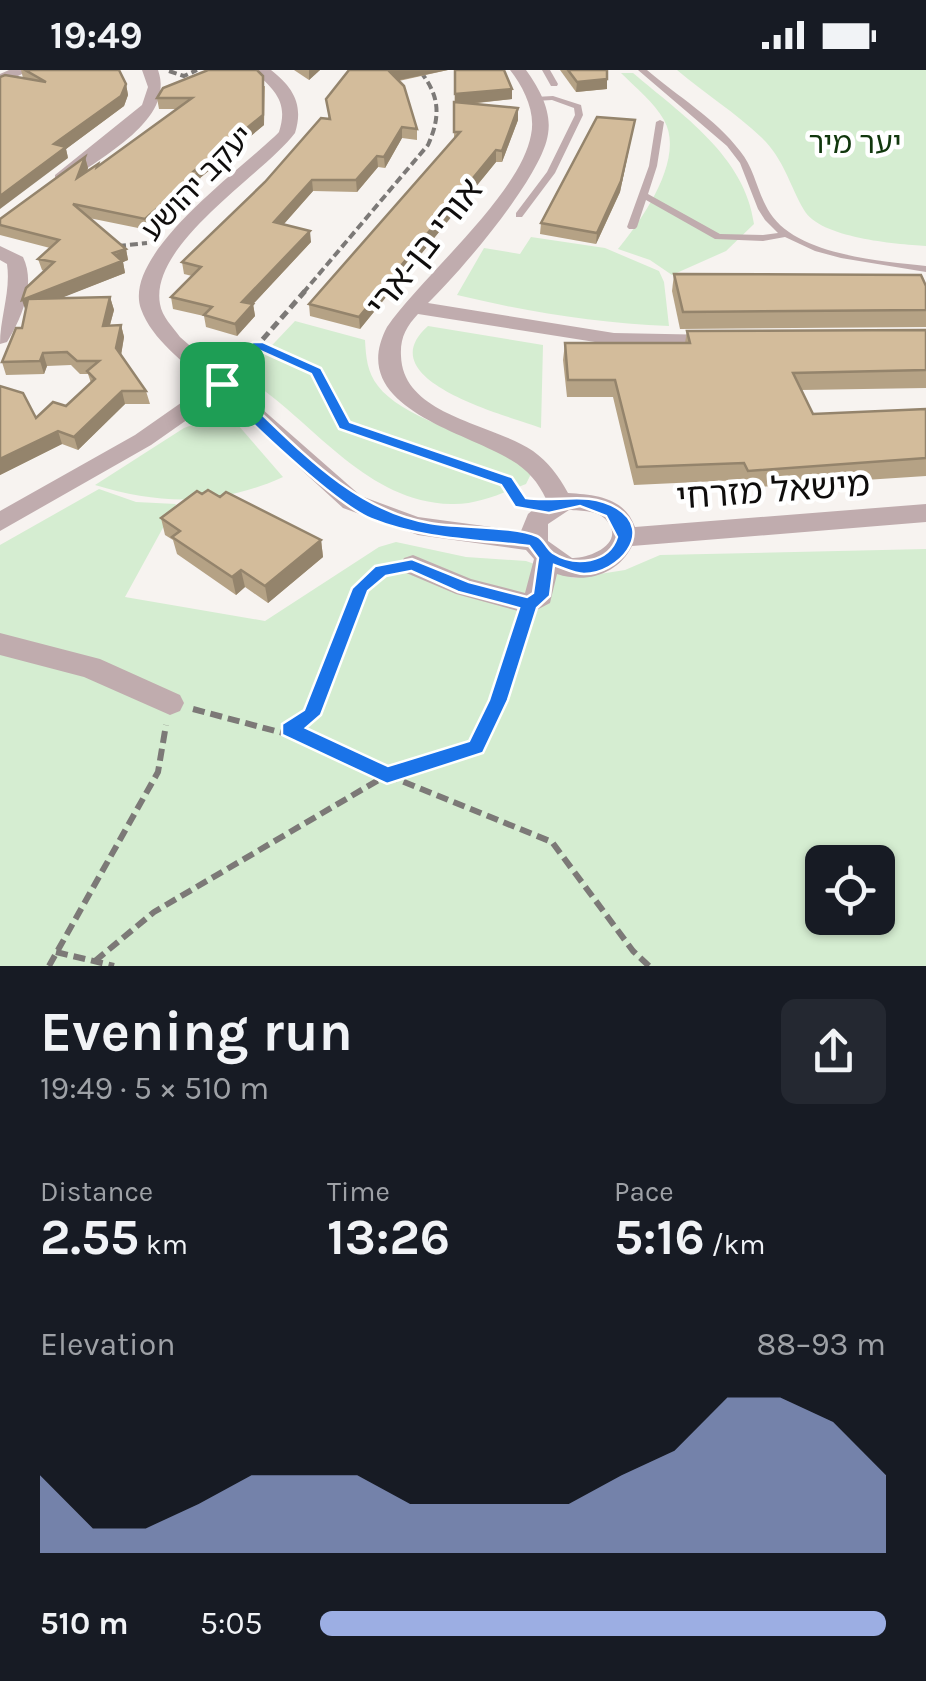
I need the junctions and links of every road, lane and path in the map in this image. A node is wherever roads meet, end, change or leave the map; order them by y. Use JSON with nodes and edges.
{"nodes":[{"id":1,"x":22,"y":70,"type":"edge"},
{"id":2,"x":197,"y":70,"type":"edge"},
{"id":3,"x":261,"y":70,"type":"edge"},
{"id":4,"x":420,"y":70,"type":"edge"},
{"id":5,"x":518,"y":70,"type":"edge"},
{"id":6,"x":546,"y":70,"type":"edge"},
{"id":7,"x":642,"y":70,"type":"edge"},
{"id":8,"x":151,"y":72,"type":"edge"},
{"id":9,"x":0,"y":80,"type":"edge"},
{"id":10,"x":554,"y":84,"type":"dead end"},
{"id":11,"x":535,"y":99,"type":"junction"},
{"id":12,"x":660,"y":122,"type":"dead end"},
{"id":13,"x":43,"y":192,"type":"edge"},
{"id":14,"x":645,"y":196,"type":"junction"},
{"id":15,"x":519,"y":215,"type":"dead end"},
{"id":16,"x":632,"y":227,"type":"dead end"},
{"id":17,"x":788,"y":234,"type":"junction"},
{"id":18,"x":177,"y":239,"type":"junction"},
{"id":19,"x":103,"y":247,"type":"edge"},
{"id":20,"x":0,"y":252,"type":"edge"},
{"id":21,"x":926,"y":268,"type":"edge"},
{"id":22,"x":414,"y":307,"type":"junction"},
{"id":23,"x":0,"y":338,"type":"edge"},
{"id":24,"x":740,"y":340,"type":"edge"},
{"id":25,"x":258,"y":344,"type":"junction"},
{"id":26,"x":222,"y":384,"type":"junction"},
{"id":27,"x":554,"y":505,"type":"junction"},
{"id":28,"x":926,"y":513,"type":"edge"},
{"id":29,"x":0,"y":522,"type":"edge"},
{"id":30,"x":626,"y":537,"type":"junction"},
{"id":31,"x":540,"y":549,"type":"junction"},
{"id":32,"x":412,"y":565,"type":"joint"},
{"id":33,"x":529,"y":604,"type":"junction"},
{"id":34,"x":0,"y":644,"type":"edge"},
{"id":35,"x":170,"y":703,"type":"junction"},
{"id":36,"x":289,"y":729,"type":"junction"},
{"id":37,"x":387,"y":775,"type":"junction"},
{"id":38,"x":56,"y":952,"type":"junction"},
{"id":39,"x":96,"y":961,"type":"junction"},
{"id":40,"x":49,"y":966,"type":"edge"},
{"id":41,"x":114,"y":966,"type":"edge"},
{"id":42,"x":648,"y":966,"type":"edge"}],
"edges":[{"from":1,"to":9,"type":"street"},
{"from":2,"to":8,"type":"path"},
{"from":3,"to":18,"type":"street","name":"יעקב יהושע"},
{"from":4,"to":25,"type":"path"},
{"from":5,"to":11,"type":"street"},
{"from":6,"to":10,"type":"lane"},
{"from":7,"to":17,"type":"lane"},
{"from":8,"to":13,"type":"street"},
{"from":11,"to":15,"type":"lane"},
{"from":11,"to":22,"type":"street","name":"אורי בן-ארי"},
{"from":12,"to":14,"type":"lane"},
{"from":14,"to":16,"type":"lane"},
{"from":14,"to":17,"type":"lane"},
{"from":17,"to":21,"type":"lane"},
{"from":18,"to":19,"type":"path"},
{"from":18,"to":26,"type":"street","name":"יעקב יהושע"},
{"from":20,"to":23,"type":"street"},
{"from":22,"to":24,"type":"street"},
{"from":22,"to":27,"type":"street","name":"אורי בן-ארי"},
{"from":25,"to":26,"type":"path"},
{"from":25,"to":27,"type":"path"},
{"from":26,"to":29,"type":"street"},
{"from":26,"to":31,"type":"street"},
{"from":27,"to":30,"type":"street"},
{"from":27,"to":31,"type":"street"},
{"from":28,"to":30,"type":"street","name":"מישאל מזרחי"},
{"from":30,"to":31,"type":"street"},
{"from":31,"to":33,"type":"street"},
{"from":32,"to":33,"type":"street"},
{"from":32,"to":36,"type":"path"},
{"from":33,"to":37,"type":"path"},
{"from":34,"to":35,"type":"street"},
{"from":35,"to":36,"type":"path"},
{"from":35,"to":38,"type":"path"},
{"from":36,"to":37,"type":"path"},
{"from":37,"to":39,"type":"path"},
{"from":37,"to":42,"type":"path"},
{"from":38,"to":39,"type":"path"},
{"from":38,"to":40,"type":"path"},
{"from":39,"to":41,"type":"path"}]}
